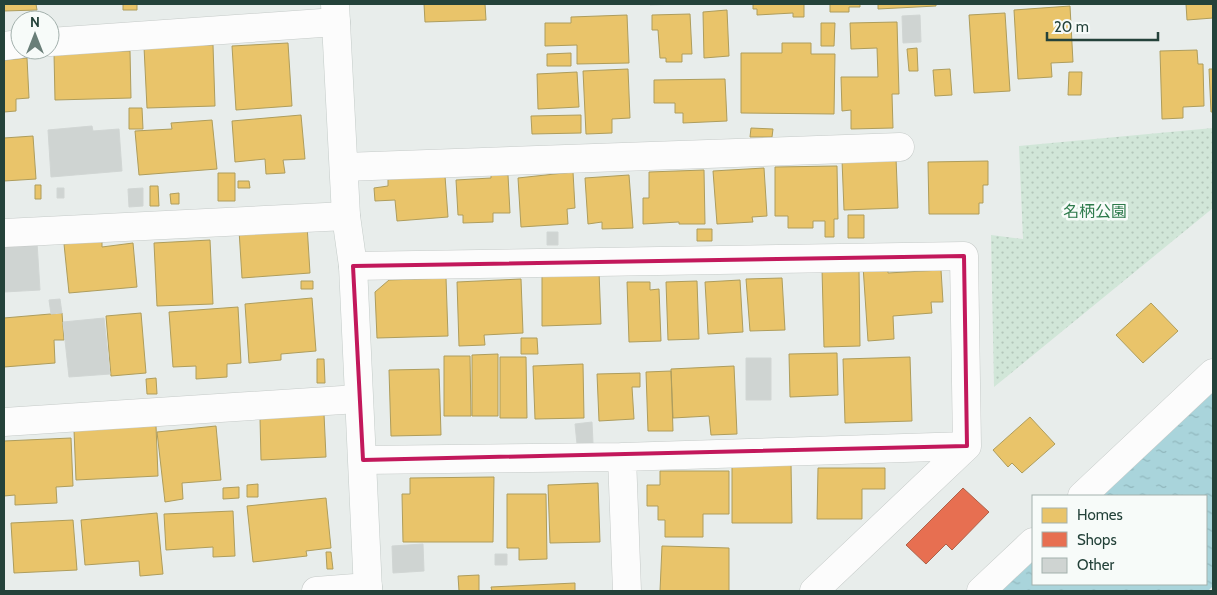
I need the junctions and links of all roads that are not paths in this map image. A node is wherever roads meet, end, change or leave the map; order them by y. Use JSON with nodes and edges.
{"nodes":[{"id":1,"x":336,"y":13,"type":"edge"},
{"id":2,"x":60,"y":41,"type":"edge"},
{"id":3,"x":900,"y":147,"type":"dead end"},
{"id":4,"x":344,"y":167,"type":"junction"},
{"id":5,"x":346,"y":216,"type":"junction"},
{"id":6,"x":4,"y":233,"type":"edge"},
{"id":7,"x":353,"y":266,"type":"junction"},
{"id":8,"x":1213,"y":373,"type":"edge"},
{"id":9,"x":358,"y":399,"type":"junction"},
{"id":10,"x":4,"y":422,"type":"edge"},
{"id":11,"x":967,"y":446,"type":"junction"},
{"id":12,"x":622,"y":457,"type":"junction"},
{"id":13,"x":363,"y":460,"type":"junction"},
{"id":14,"x":1083,"y":495,"type":"edge"},
{"id":15,"x":1032,"y":543,"type":"edge"},
{"id":16,"x":368,"y":589,"type":"edge"},
{"id":17,"x":316,"y":591,"type":"edge"},
{"id":18,"x":627,"y":591,"type":"edge"},
{"id":19,"x":814,"y":591,"type":"edge"},
{"id":20,"x":981,"y":591,"type":"edge"}],
"edges":[{"from":1,"to":2,"type":"street"},
{"from":1,"to":4,"type":"street"},
{"from":3,"to":4,"type":"street"},
{"from":4,"to":5,"type":"street"},
{"from":5,"to":6,"type":"street"},
{"from":5,"to":7,"type":"street"},
{"from":7,"to":9,"type":"street"},
{"from":7,"to":11,"type":"street"},
{"from":8,"to":14,"type":"street"},
{"from":9,"to":10,"type":"street"},
{"from":9,"to":13,"type":"street"},
{"from":11,"to":12,"type":"street"},
{"from":11,"to":19,"type":"street"},
{"from":12,"to":13,"type":"street"},
{"from":12,"to":18,"type":"street"},
{"from":13,"to":16,"type":"street"},
{"from":15,"to":20,"type":"street"},
{"from":16,"to":17,"type":"street"}]}
